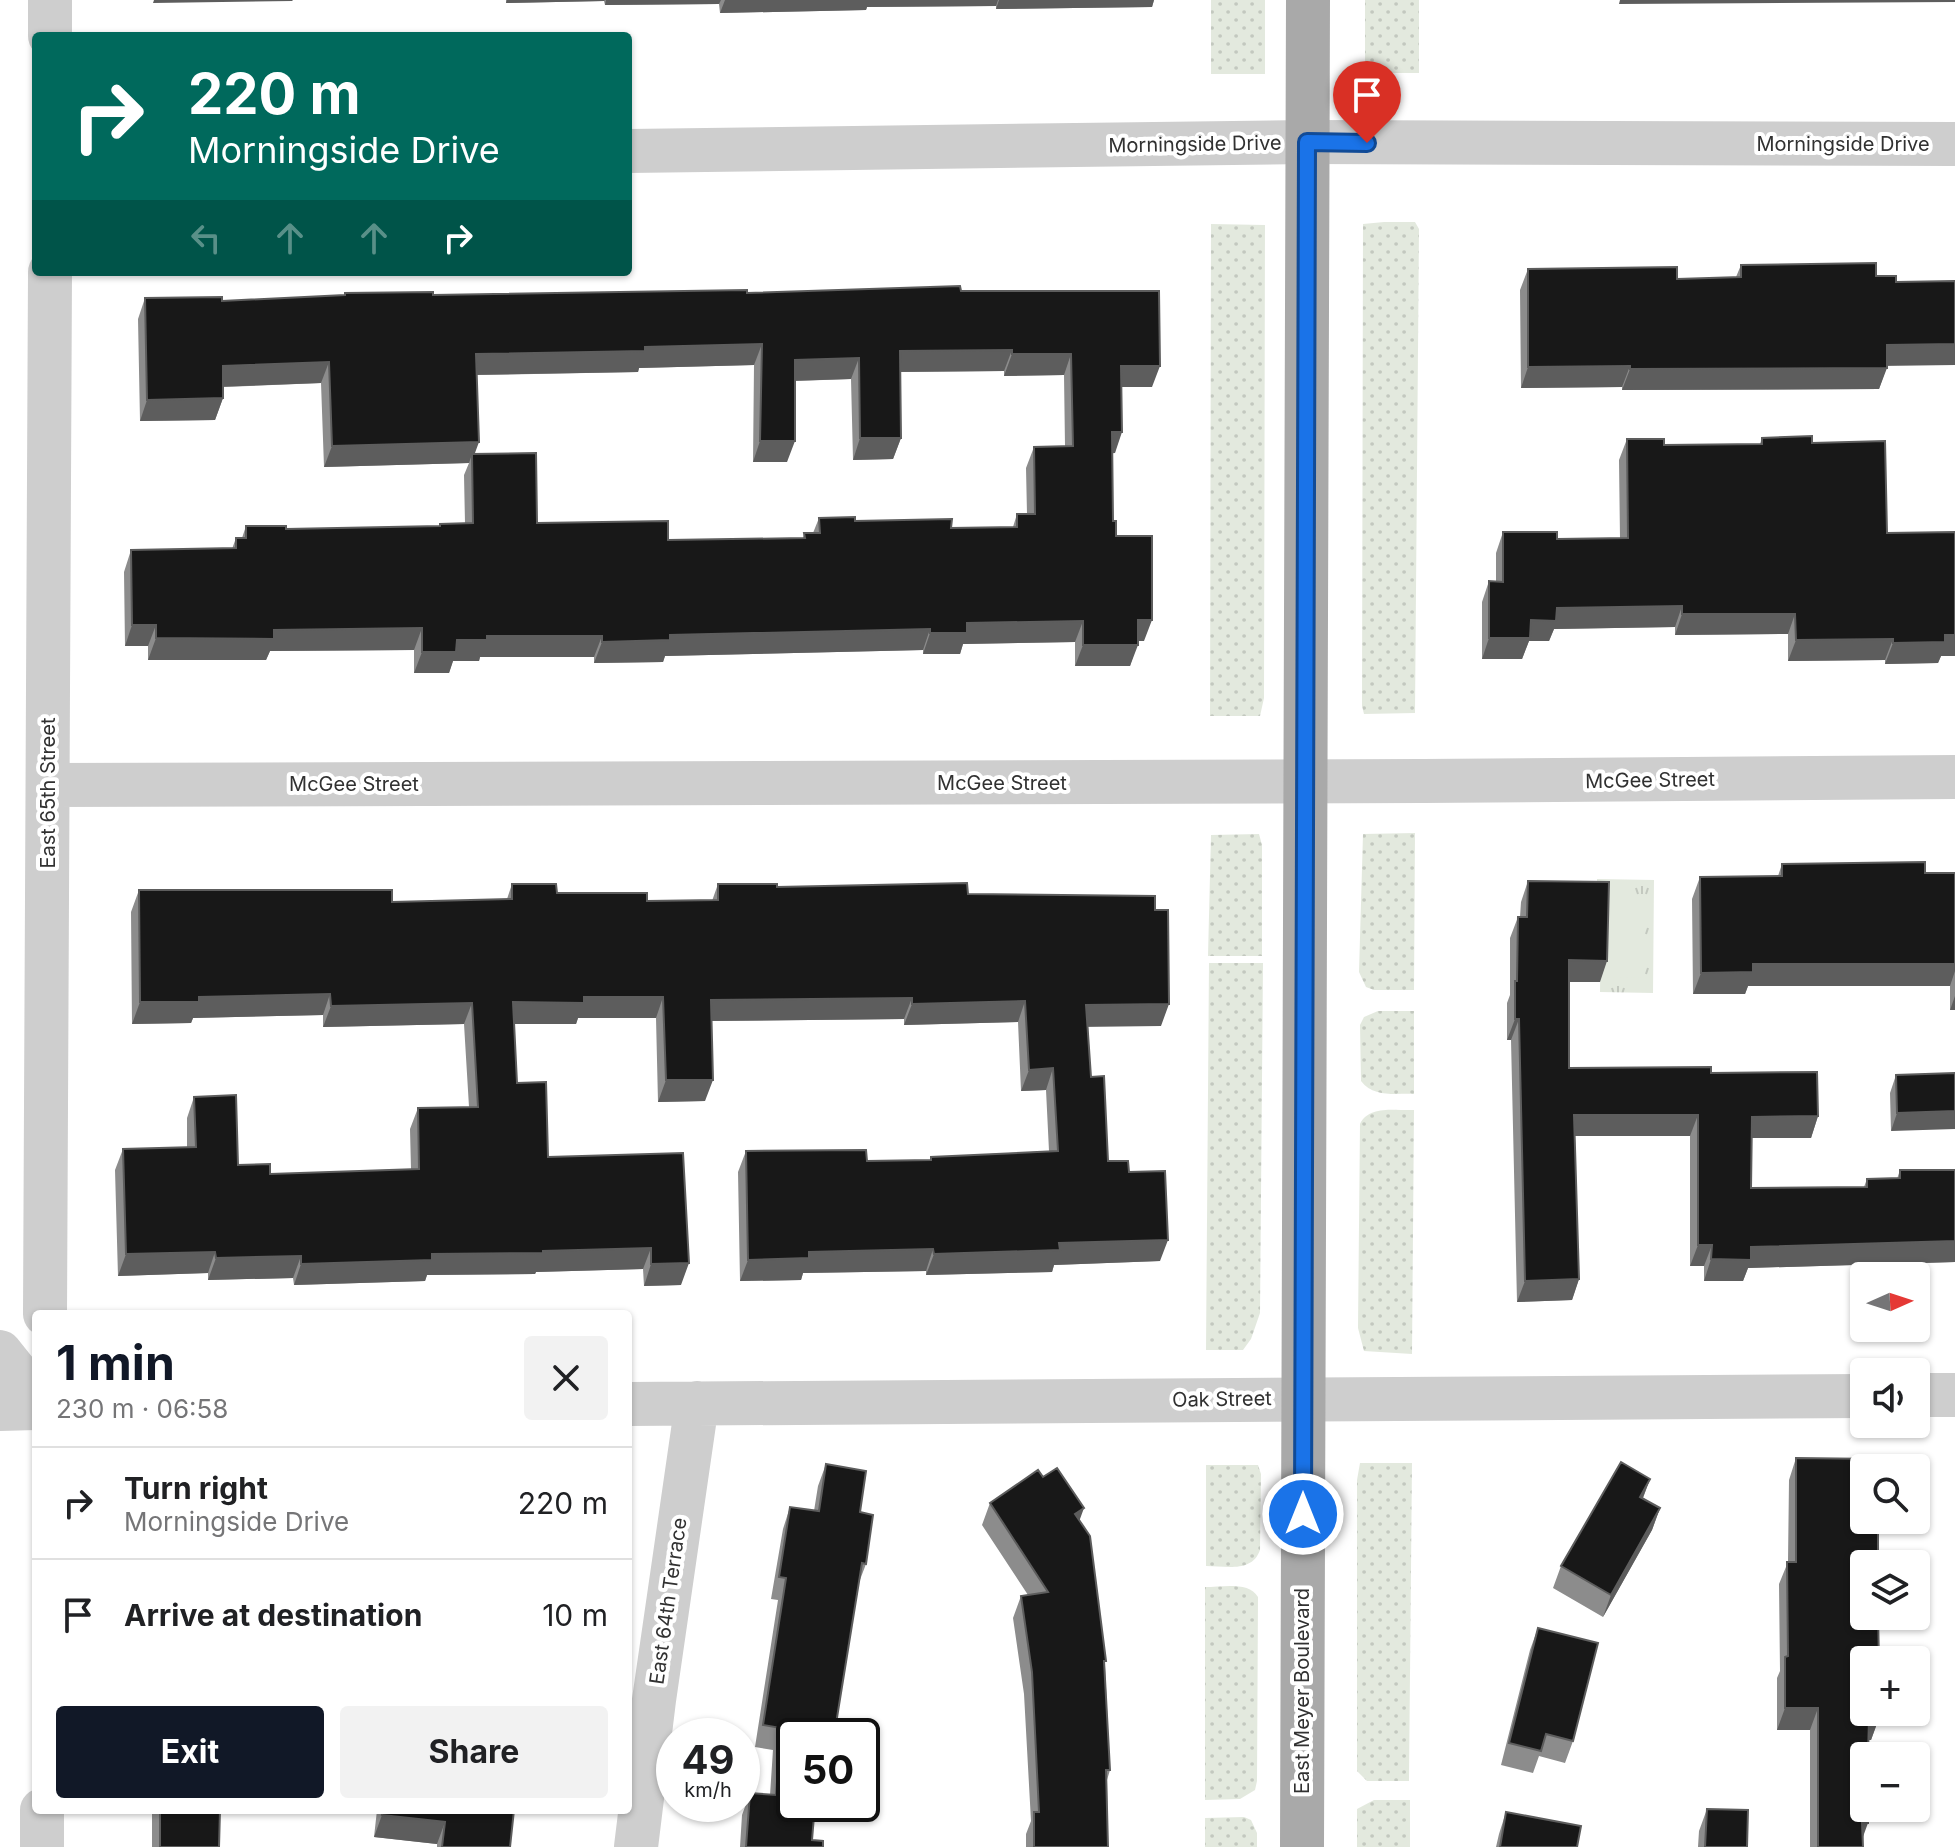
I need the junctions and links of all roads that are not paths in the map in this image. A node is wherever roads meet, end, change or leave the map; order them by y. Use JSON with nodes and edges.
{"nodes":[{"id":1,"x":50,"y":0,"type":"edge"},
{"id":2,"x":1308,"y":0,"type":"edge"},
{"id":3,"x":50,"y":32,"type":"edge"},
{"id":4,"x":1307,"y":142,"type":"junction"},
{"id":5,"x":1955,"y":144,"type":"edge"},
{"id":6,"x":632,"y":151,"type":"edge"},
{"id":7,"x":50,"y":276,"type":"edge"},
{"id":8,"x":1955,"y":777,"type":"edge"},
{"id":9,"x":1304,"y":782,"type":"junction"},
{"id":10,"x":49,"y":785,"type":"junction"},
{"id":11,"x":45,"y":1310,"type":"edge"},
{"id":12,"x":0,"y":1352,"type":"edge"},
{"id":13,"x":32,"y":1392,"type":"edge"},
{"id":14,"x":1930,"y":1395,"type":"edge"},
{"id":15,"x":1955,"y":1395,"type":"edge"},
{"id":16,"x":1850,"y":1396,"type":"edge"},
{"id":17,"x":1303,"y":1398,"type":"junction"},
{"id":18,"x":697,"y":1403,"type":"junction"},
{"id":19,"x":632,"y":1404,"type":"edge"},
{"id":20,"x":32,"y":1408,"type":"edge"},
{"id":21,"x":0,"y":1409,"type":"edge"},
{"id":22,"x":42,"y":1814,"type":"edge"},
{"id":23,"x":42,"y":1847,"type":"edge"},
{"id":24,"x":636,"y":1847,"type":"edge"},
{"id":25,"x":1302,"y":1847,"type":"edge"}],
"edges":[{"from":1,"to":3,"type":"street"},
{"from":2,"to":4,"type":"main road","name":"East Meyer Boulevard"},
{"from":4,"to":5,"type":"street","name":"Morningside Drive"},
{"from":4,"to":6,"type":"street","name":"Morningside Drive"},
{"from":4,"to":9,"type":"main road","name":"East Meyer Boulevard"},
{"from":7,"to":10,"type":"street","name":"East 65th Street"},
{"from":8,"to":9,"type":"street","name":"McGee Street"},
{"from":9,"to":10,"type":"street","name":"McGee Street"},
{"from":9,"to":17,"type":"main road","name":"East Meyer Boulevard"},
{"from":10,"to":11,"type":"street","name":"East 65th Street"},
{"from":12,"to":13,"type":"street"},
{"from":14,"to":15,"type":"street"},
{"from":16,"to":17,"type":"street","name":"Oak Street"},
{"from":17,"to":18,"type":"street","name":"Oak Street"},
{"from":17,"to":25,"type":"main road","name":"East Meyer Boulevard"},
{"from":18,"to":19,"type":"street","name":"Oak Street"},
{"from":18,"to":24,"type":"street","name":"East 64th Terrace"},
{"from":20,"to":21,"type":"street"},
{"from":22,"to":23,"type":"street"}]}
